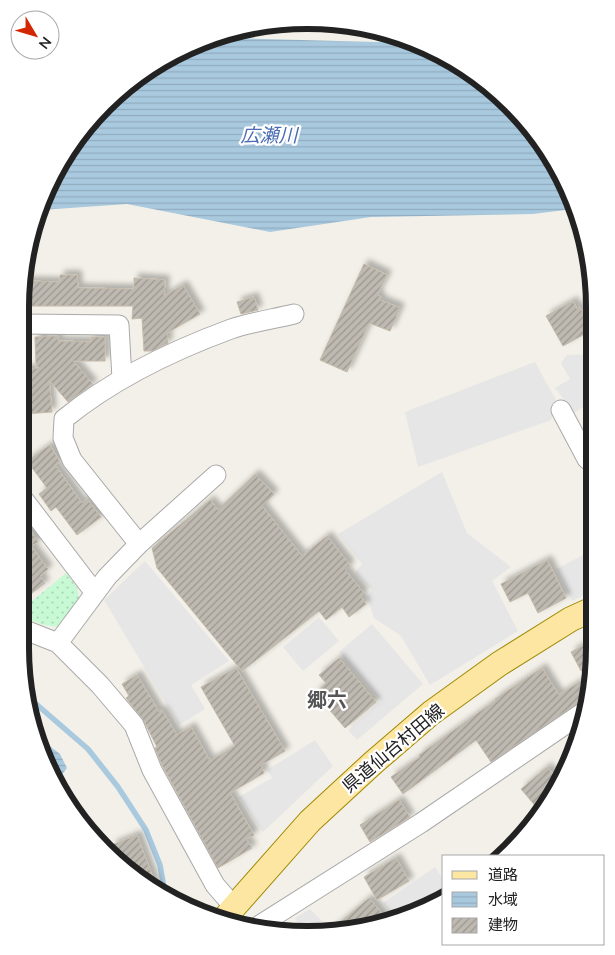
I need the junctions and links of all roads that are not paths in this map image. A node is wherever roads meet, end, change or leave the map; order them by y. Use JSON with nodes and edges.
{"nodes":[{"id":1,"x":294,"y":314,"type":"dead end"},
{"id":2,"x":29,"y":324,"type":"edge"},
{"id":3,"x":122,"y":379,"type":"junction"},
{"id":4,"x":561,"y":410,"type":"dead end"},
{"id":5,"x":586,"y":457,"type":"edge"},
{"id":6,"x":216,"y":475,"type":"dead end"},
{"id":7,"x":29,"y":506,"type":"edge"},
{"id":8,"x":139,"y":544,"type":"junction"},
{"id":9,"x":95,"y":593,"type":"junction"},
{"id":10,"x":586,"y":612,"type":"edge"},
{"id":11,"x":29,"y":632,"type":"edge"},
{"id":12,"x":58,"y":643,"type":"junction"},
{"id":13,"x":578,"y":717,"type":"edge"},
{"id":14,"x":228,"y":914,"type":"edge"},
{"id":15,"x":263,"y":923,"type":"edge"}],
"edges":[{"from":1,"to":3,"type":"street"},
{"from":2,"to":3,"type":"street"},
{"from":3,"to":8,"type":"street"},
{"from":4,"to":5,"type":"street"},
{"from":6,"to":8,"type":"street"},
{"from":7,"to":9,"type":"street"},
{"from":8,"to":9,"type":"street"},
{"from":9,"to":12,"type":"street"},
{"from":10,"to":14,"type":"main road","name":"県道仙台村田線"},
{"from":11,"to":12,"type":"street"},
{"from":12,"to":14,"type":"street"},
{"from":13,"to":15,"type":"street"}]}
